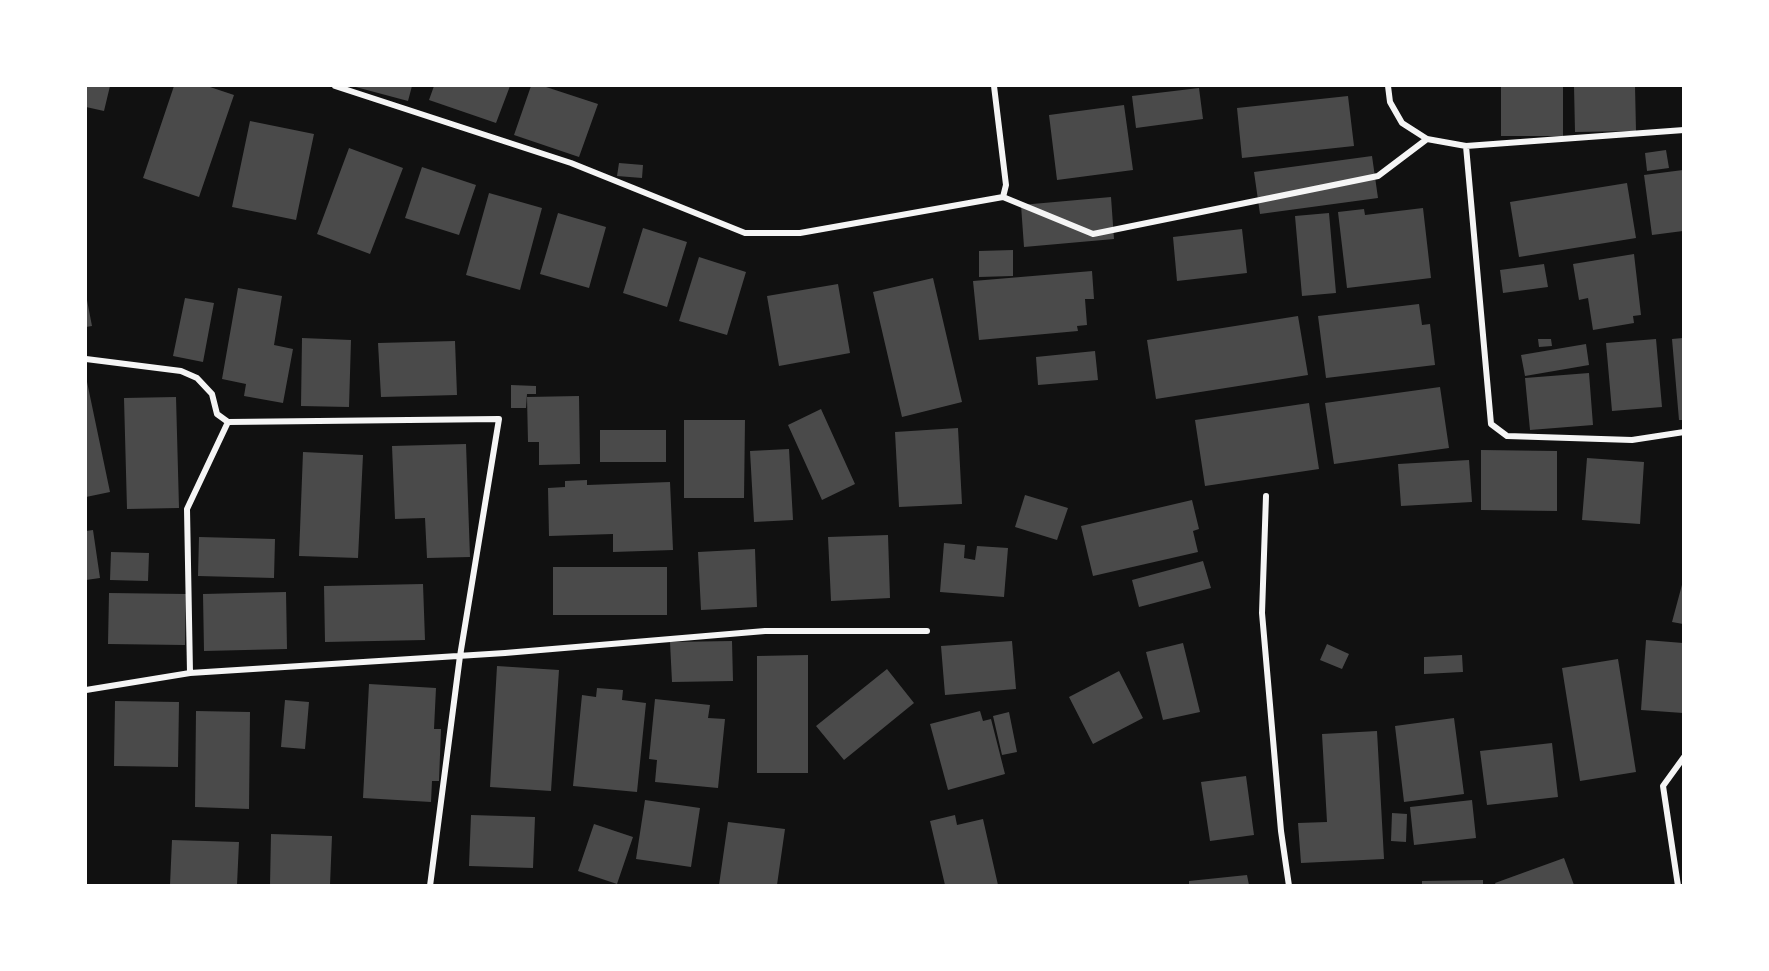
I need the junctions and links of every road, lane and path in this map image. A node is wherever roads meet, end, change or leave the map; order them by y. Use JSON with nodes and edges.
{"nodes":[{"id":1,"x":335,"y":86,"type":"edge"},
{"id":2,"x":994,"y":86,"type":"edge"},
{"id":3,"x":1388,"y":86,"type":"edge"},
{"id":4,"x":1683,"y":130,"type":"edge"},
{"id":5,"x":1427,"y":139,"type":"junction"},
{"id":6,"x":1466,"y":146,"type":"junction"},
{"id":7,"x":1003,"y":197,"type":"junction"},
{"id":8,"x":86,"y":359,"type":"edge"},
{"id":9,"x":228,"y":423,"type":"junction"},
{"id":10,"x":1683,"y":432,"type":"edge"},
{"id":11,"x":1266,"y":496,"type":"dead end"},
{"id":12,"x":927,"y":631,"type":"dead end"},
{"id":13,"x":460,"y":656,"type":"junction"},
{"id":14,"x":189,"y":673,"type":"junction"},
{"id":15,"x":86,"y":690,"type":"edge"},
{"id":16,"x":1683,"y":756,"type":"edge"},
{"id":17,"x":430,"y":885,"type":"edge"},
{"id":18,"x":1289,"y":885,"type":"edge"},
{"id":19,"x":1678,"y":885,"type":"edge"}],
"edges":[{"from":1,"to":7,"type":"street"},
{"from":2,"to":7,"type":"street"},
{"from":3,"to":5,"type":"street"},
{"from":4,"to":6,"type":"street"},
{"from":5,"to":6,"type":"street"},
{"from":5,"to":7,"type":"street"},
{"from":6,"to":10,"type":"street"},
{"from":8,"to":9,"type":"street"},
{"from":9,"to":13,"type":"street"},
{"from":9,"to":14,"type":"street"},
{"from":11,"to":18,"type":"street"},
{"from":12,"to":13,"type":"street"},
{"from":13,"to":14,"type":"street"},
{"from":13,"to":17,"type":"street"},
{"from":14,"to":15,"type":"street"},
{"from":16,"to":19,"type":"street"}]}
